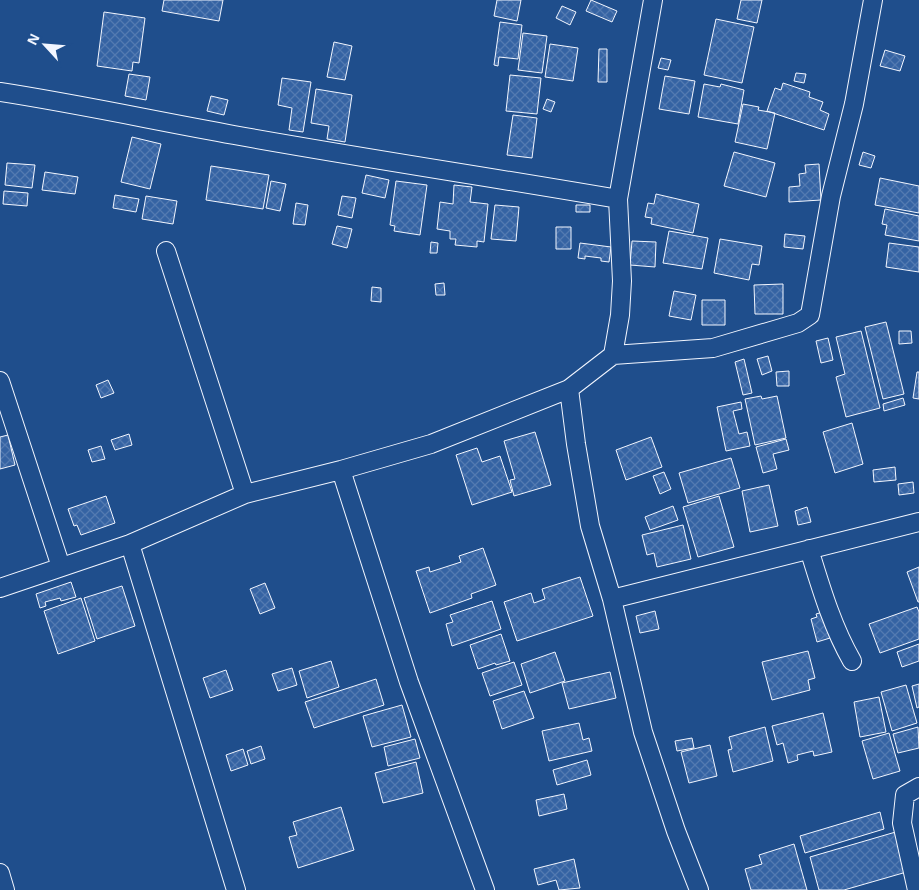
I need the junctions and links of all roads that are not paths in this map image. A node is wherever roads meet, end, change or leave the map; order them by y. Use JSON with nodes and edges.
{"nodes":[{"id":1,"x":653,"y":0,"type":"edge"},
{"id":2,"x":873,"y":0,"type":"edge"},
{"id":3,"x":0,"y":92,"type":"edge"},
{"id":4,"x":618,"y":199,"type":"junction"},
{"id":5,"x":166,"y":251,"type":"dead end"},
{"id":6,"x":614,"y":355,"type":"junction"},
{"id":7,"x":0,"y":382,"type":"edge"},
{"id":8,"x":568,"y":389,"type":"junction"},
{"id":9,"x":342,"y":470,"type":"junction"},
{"id":10,"x":245,"y":494,"type":"junction"},
{"id":11,"x":919,"y":522,"type":"edge"},
{"id":12,"x":130,"y":544,"type":"junction"},
{"id":13,"x":809,"y":550,"type":"junction"},
{"id":14,"x":61,"y":567,"type":"junction"},
{"id":15,"x":0,"y":588,"type":"edge"},
{"id":16,"x":612,"y":599,"type":"junction"},
{"id":17,"x":852,"y":661,"type":"dead end"},
{"id":18,"x":919,"y":787,"type":"edge"},
{"id":19,"x":0,"y":873,"type":"edge"},
{"id":20,"x":5,"y":890,"type":"edge"},
{"id":21,"x":236,"y":890,"type":"edge"},
{"id":22,"x":485,"y":890,"type":"edge"},
{"id":23,"x":699,"y":890,"type":"edge"},
{"id":24,"x":917,"y":890,"type":"edge"}],
"edges":[{"from":1,"to":4,"type":"street"},
{"from":2,"to":6,"type":"street"},
{"from":3,"to":4,"type":"street"},
{"from":4,"to":6,"type":"street"},
{"from":5,"to":10,"type":"street"},
{"from":6,"to":8,"type":"street"},
{"from":7,"to":14,"type":"street"},
{"from":8,"to":9,"type":"street"},
{"from":8,"to":16,"type":"street"},
{"from":9,"to":10,"type":"street"},
{"from":9,"to":22,"type":"street"},
{"from":10,"to":12,"type":"street"},
{"from":11,"to":13,"type":"street"},
{"from":12,"to":14,"type":"street"},
{"from":12,"to":21,"type":"street"},
{"from":13,"to":16,"type":"street"},
{"from":13,"to":17,"type":"street"},
{"from":14,"to":15,"type":"street"},
{"from":16,"to":23,"type":"street"},
{"from":18,"to":24,"type":"street"},
{"from":19,"to":20,"type":"street"}]}
